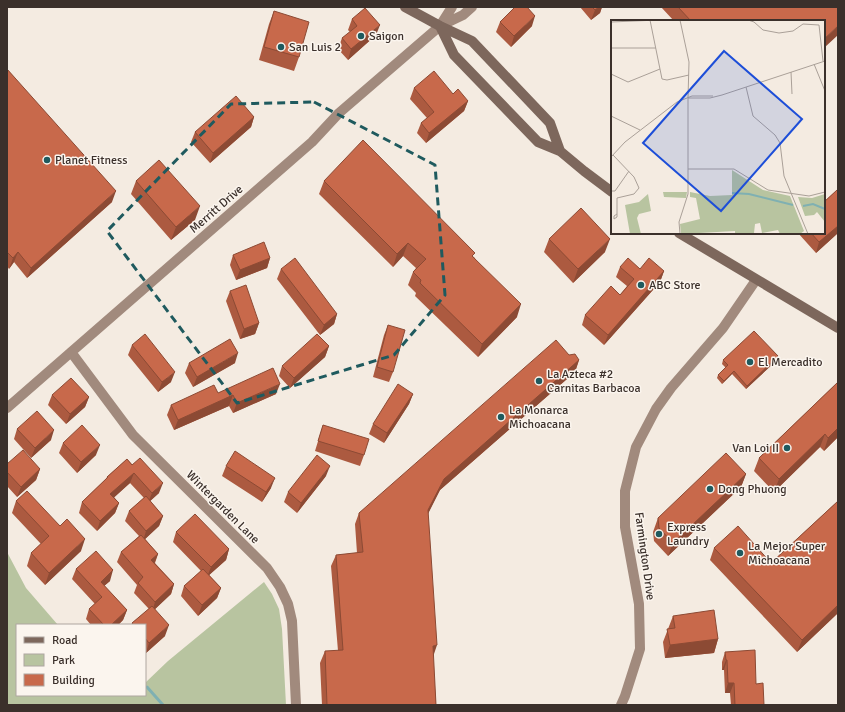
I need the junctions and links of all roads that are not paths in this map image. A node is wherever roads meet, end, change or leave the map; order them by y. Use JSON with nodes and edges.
{"nodes":[{"id":1,"x":405,"y":7,"type":"edge"},
{"id":2,"x":452,"y":7,"type":"edge"},
{"id":3,"x":472,"y":7,"type":"edge"},
{"id":4,"x":440,"y":26,"type":"junction"},
{"id":5,"x":560,"y":151,"type":"junction"},
{"id":6,"x":611,"y":191,"type":"edge"},
{"id":7,"x":681,"y":234,"type":"edge"},
{"id":8,"x":756,"y":280,"type":"junction"},
{"id":9,"x":838,"y":328,"type":"edge"},
{"id":10,"x":71,"y":352,"type":"junction"},
{"id":11,"x":7,"y":408,"type":"edge"},
{"id":12,"x":296,"y":705,"type":"edge"},
{"id":13,"x":621,"y":705,"type":"edge"}],
"edges":[{"from":1,"to":4,"type":"main road"},
{"from":2,"to":4,"type":"street","name":"Merritt Drive"},
{"from":3,"to":4,"type":"street","name":"Merritt Drive"},
{"from":4,"to":5,"type":"main road"},
{"from":4,"to":5,"type":"main road"},
{"from":4,"to":10,"type":"street","name":"Merritt Drive"},
{"from":5,"to":6,"type":"main road"},
{"from":7,"to":8,"type":"main road"},
{"from":8,"to":9,"type":"main road"},
{"from":8,"to":13,"type":"street","name":"Farmington Drive"},
{"from":10,"to":11,"type":"street","name":"Merritt Drive"},
{"from":10,"to":12,"type":"street","name":"Wintergarden Lane"}]}
